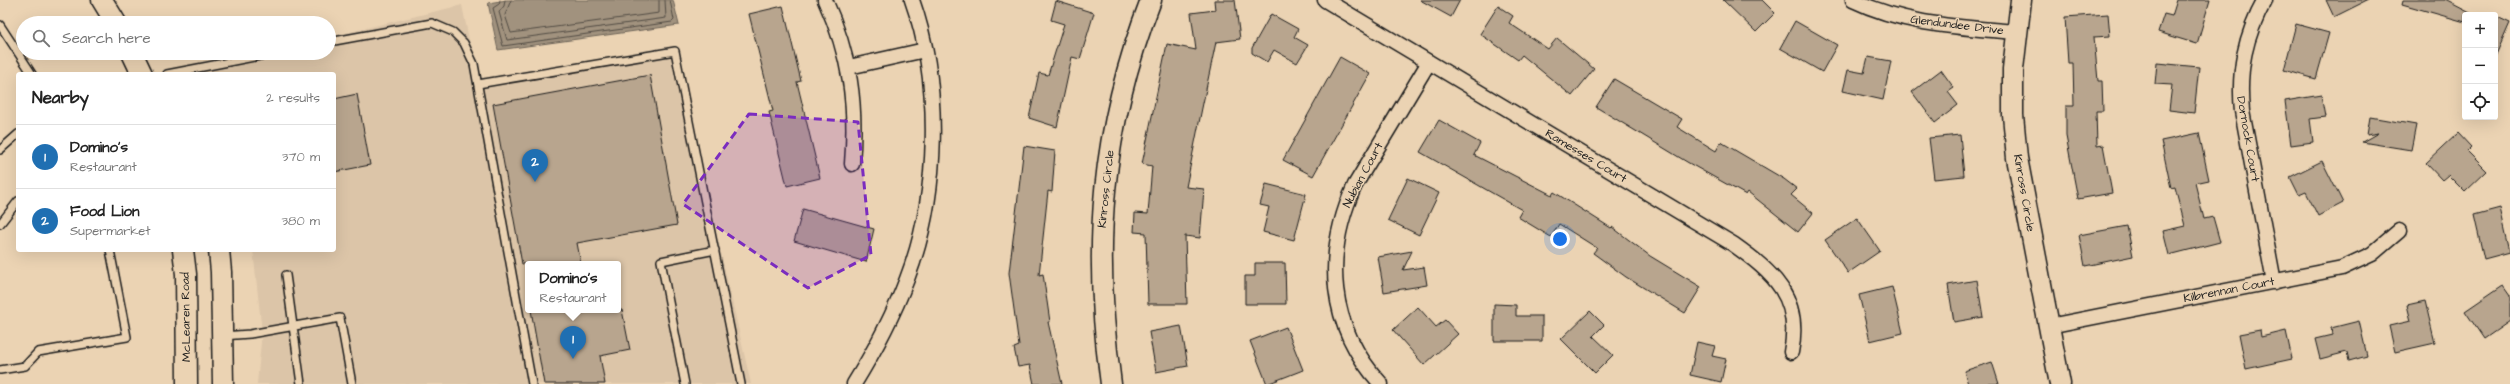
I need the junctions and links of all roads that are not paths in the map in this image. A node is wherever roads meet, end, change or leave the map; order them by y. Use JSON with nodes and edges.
{"nodes":[{"id":1,"x":102,"y":0,"type":"edge"},
{"id":2,"x":825,"y":0,"type":"edge"},
{"id":3,"x":912,"y":0,"type":"edge"},
{"id":4,"x":1151,"y":0,"type":"edge"},
{"id":5,"x":1325,"y":0,"type":"edge"},
{"id":6,"x":1853,"y":0,"type":"edge"},
{"id":7,"x":2020,"y":0,"type":"edge"},
{"id":8,"x":2265,"y":0,"type":"edge"},
{"id":9,"x":112,"y":16,"type":"edge"},
{"id":10,"x":0,"y":25,"type":"edge"},
{"id":11,"x":2016,"y":32,"type":"junction"},
{"id":12,"x":336,"y":41,"type":"edge"},
{"id":13,"x":16,"y":50,"type":"edge"},
{"id":14,"x":925,"y":50,"type":"junction"},
{"id":15,"x":23,"y":60,"type":"edge"},
{"id":16,"x":135,"y":60,"type":"edge"},
{"id":17,"x":239,"y":60,"type":"edge"},
{"id":18,"x":1429,"y":62,"type":"junction"},
{"id":19,"x":849,"y":67,"type":"junction"},
{"id":20,"x":31,"y":72,"type":"edge"},
{"id":21,"x":141,"y":72,"type":"edge"},
{"id":22,"x":177,"y":72,"type":"edge"},
{"id":23,"x":478,"y":84,"type":"junction"},
{"id":24,"x":16,"y":136,"type":"edge"},
{"id":25,"x":0,"y":150,"type":"edge"},
{"id":26,"x":852,"y":164,"type":"dead end"},
{"id":27,"x":16,"y":204,"type":"edge"},
{"id":28,"x":0,"y":224,"type":"edge"},
{"id":29,"x":2399,"y":231,"type":"dead end"},
{"id":30,"x":714,"y":250,"type":"junction"},
{"id":31,"x":110,"y":252,"type":"edge"},
{"id":32,"x":183,"y":252,"type":"edge"},
{"id":33,"x":219,"y":252,"type":"edge"},
{"id":34,"x":286,"y":275,"type":"dead end"},
{"id":35,"x":2274,"y":282,"type":"junction"},
{"id":36,"x":292,"y":326,"type":"junction"},
{"id":37,"x":2049,"y":326,"type":"junction"},
{"id":38,"x":222,"y":336,"type":"junction"},
{"id":39,"x":1791,"y":352,"type":"dead end"},
{"id":40,"x":0,"y":370,"type":"edge"},
{"id":41,"x":187,"y":384,"type":"edge"},
{"id":42,"x":223,"y":384,"type":"edge"},
{"id":43,"x":302,"y":384,"type":"edge"},
{"id":44,"x":352,"y":384,"type":"edge"},
{"id":45,"x":532,"y":384,"type":"edge"},
{"id":46,"x":685,"y":384,"type":"edge"},
{"id":47,"x":741,"y":384,"type":"edge"},
{"id":48,"x":854,"y":384,"type":"edge"},
{"id":49,"x":1111,"y":384,"type":"edge"},
{"id":50,"x":1382,"y":384,"type":"edge"},
{"id":51,"x":2060,"y":384,"type":"edge"}],
"edges":[{"from":1,"to":9,"type":"street"},
{"from":2,"to":19,"type":"street"},
{"from":3,"to":14,"type":"street"},
{"from":4,"to":49,"type":"street","name":"Kinross Circle"},
{"from":5,"to":18,"type":"street","name":"Ramesses Court"},
{"from":6,"to":11,"type":"street","name":"Glendundee Drive"},
{"from":7,"to":11,"type":"street","name":"Kinross Circle"},
{"from":8,"to":35,"type":"street","name":"Dornock Court"},
{"from":10,"to":13,"type":"lane"},
{"from":11,"to":37,"type":"street","name":"Kinross Circle"},
{"from":12,"to":23,"type":"lane"},
{"from":14,"to":19,"type":"street"},
{"from":14,"to":48,"type":"street"},
{"from":15,"to":20,"type":"lane"},
{"from":16,"to":21,"type":"street"},
{"from":17,"to":22,"type":"lane"},
{"from":18,"to":39,"type":"street","name":"Ramesses Court"},
{"from":18,"to":50,"type":"street","name":"Nubian Court"},
{"from":19,"to":26,"type":"street"},
{"from":23,"to":30,"type":"lane"},
{"from":23,"to":45,"type":"lane"},
{"from":24,"to":25,"type":"lane"},
{"from":27,"to":28,"type":"lane"},
{"from":29,"to":35,"type":"street","name":"Kilbrennan Court"},
{"from":30,"to":46,"type":"lane"},
{"from":30,"to":47,"type":"lane"},
{"from":31,"to":40,"type":"lane"},
{"from":32,"to":41,"type":"street","name":"McLearen Road"},
{"from":33,"to":38,"type":"street"},
{"from":34,"to":36,"type":"lane"},
{"from":35,"to":37,"type":"street","name":"Kilbrennan Court"},
{"from":36,"to":38,"type":"lane"},
{"from":36,"to":43,"type":"lane"},
{"from":36,"to":44,"type":"lane"},
{"from":37,"to":51,"type":"street","name":"Kinross Circle"},
{"from":38,"to":42,"type":"street"}]}
